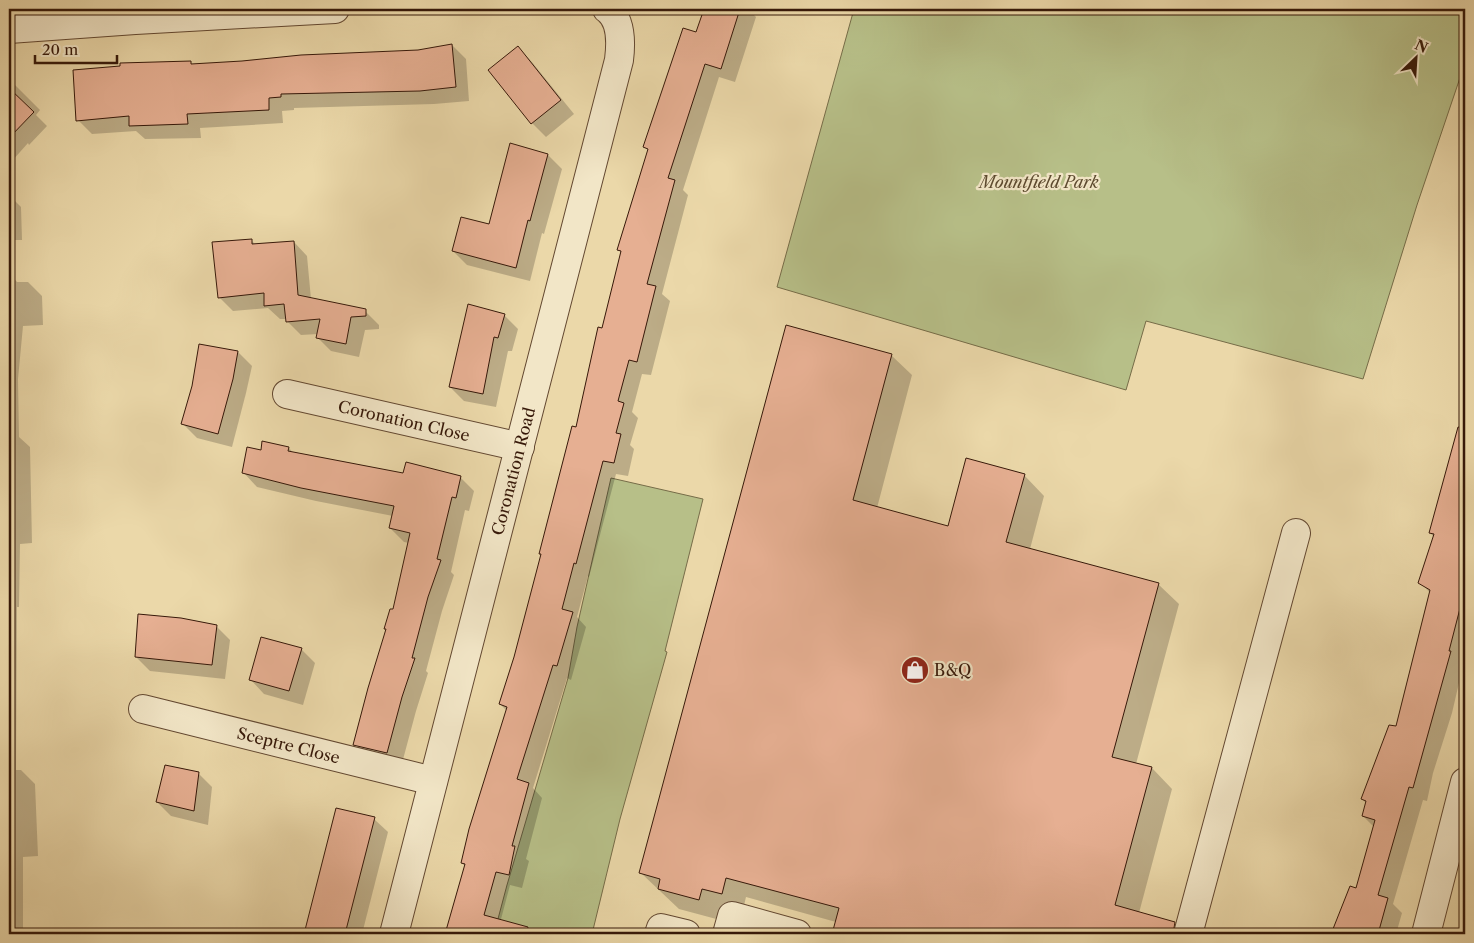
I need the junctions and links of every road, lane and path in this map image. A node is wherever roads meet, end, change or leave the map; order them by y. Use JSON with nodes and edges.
{"nodes":[{"id":1,"x":335,"y":9,"type":"edge"},
{"id":2,"x":608,"y":10,"type":"edge"},
{"id":3,"x":9,"y":30,"type":"edge"},
{"id":4,"x":287,"y":394,"type":"dead end"},
{"id":5,"x":520,"y":447,"type":"junction"},
{"id":6,"x":1296,"y":534,"type":"dead end"},
{"id":7,"x":143,"y":709,"type":"dead end"},
{"id":8,"x":433,"y":781,"type":"junction"},
{"id":9,"x":1465,"y":782,"type":"edge"},
{"id":10,"x":394,"y":934,"type":"edge"},
{"id":11,"x":659,"y":934,"type":"edge"},
{"id":12,"x":686,"y":934,"type":"edge"},
{"id":13,"x":728,"y":934,"type":"edge"},
{"id":14,"x":797,"y":934,"type":"edge"},
{"id":15,"x":1188,"y":934,"type":"edge"},
{"id":16,"x":1426,"y":934,"type":"edge"}],
"edges":[{"from":1,"to":3,"type":"street"},
{"from":2,"to":5,"type":"street","name":"Coronation Road"},
{"from":4,"to":5,"type":"street","name":"Coronation Close"},
{"from":5,"to":8,"type":"street","name":"Coronation Road"},
{"from":6,"to":15,"type":"street"},
{"from":7,"to":8,"type":"street","name":"Sceptre Close"},
{"from":8,"to":10,"type":"street","name":"Coronation Road"},
{"from":9,"to":16,"type":"street"},
{"from":11,"to":12,"type":"street"},
{"from":13,"to":14,"type":"street"}]}
